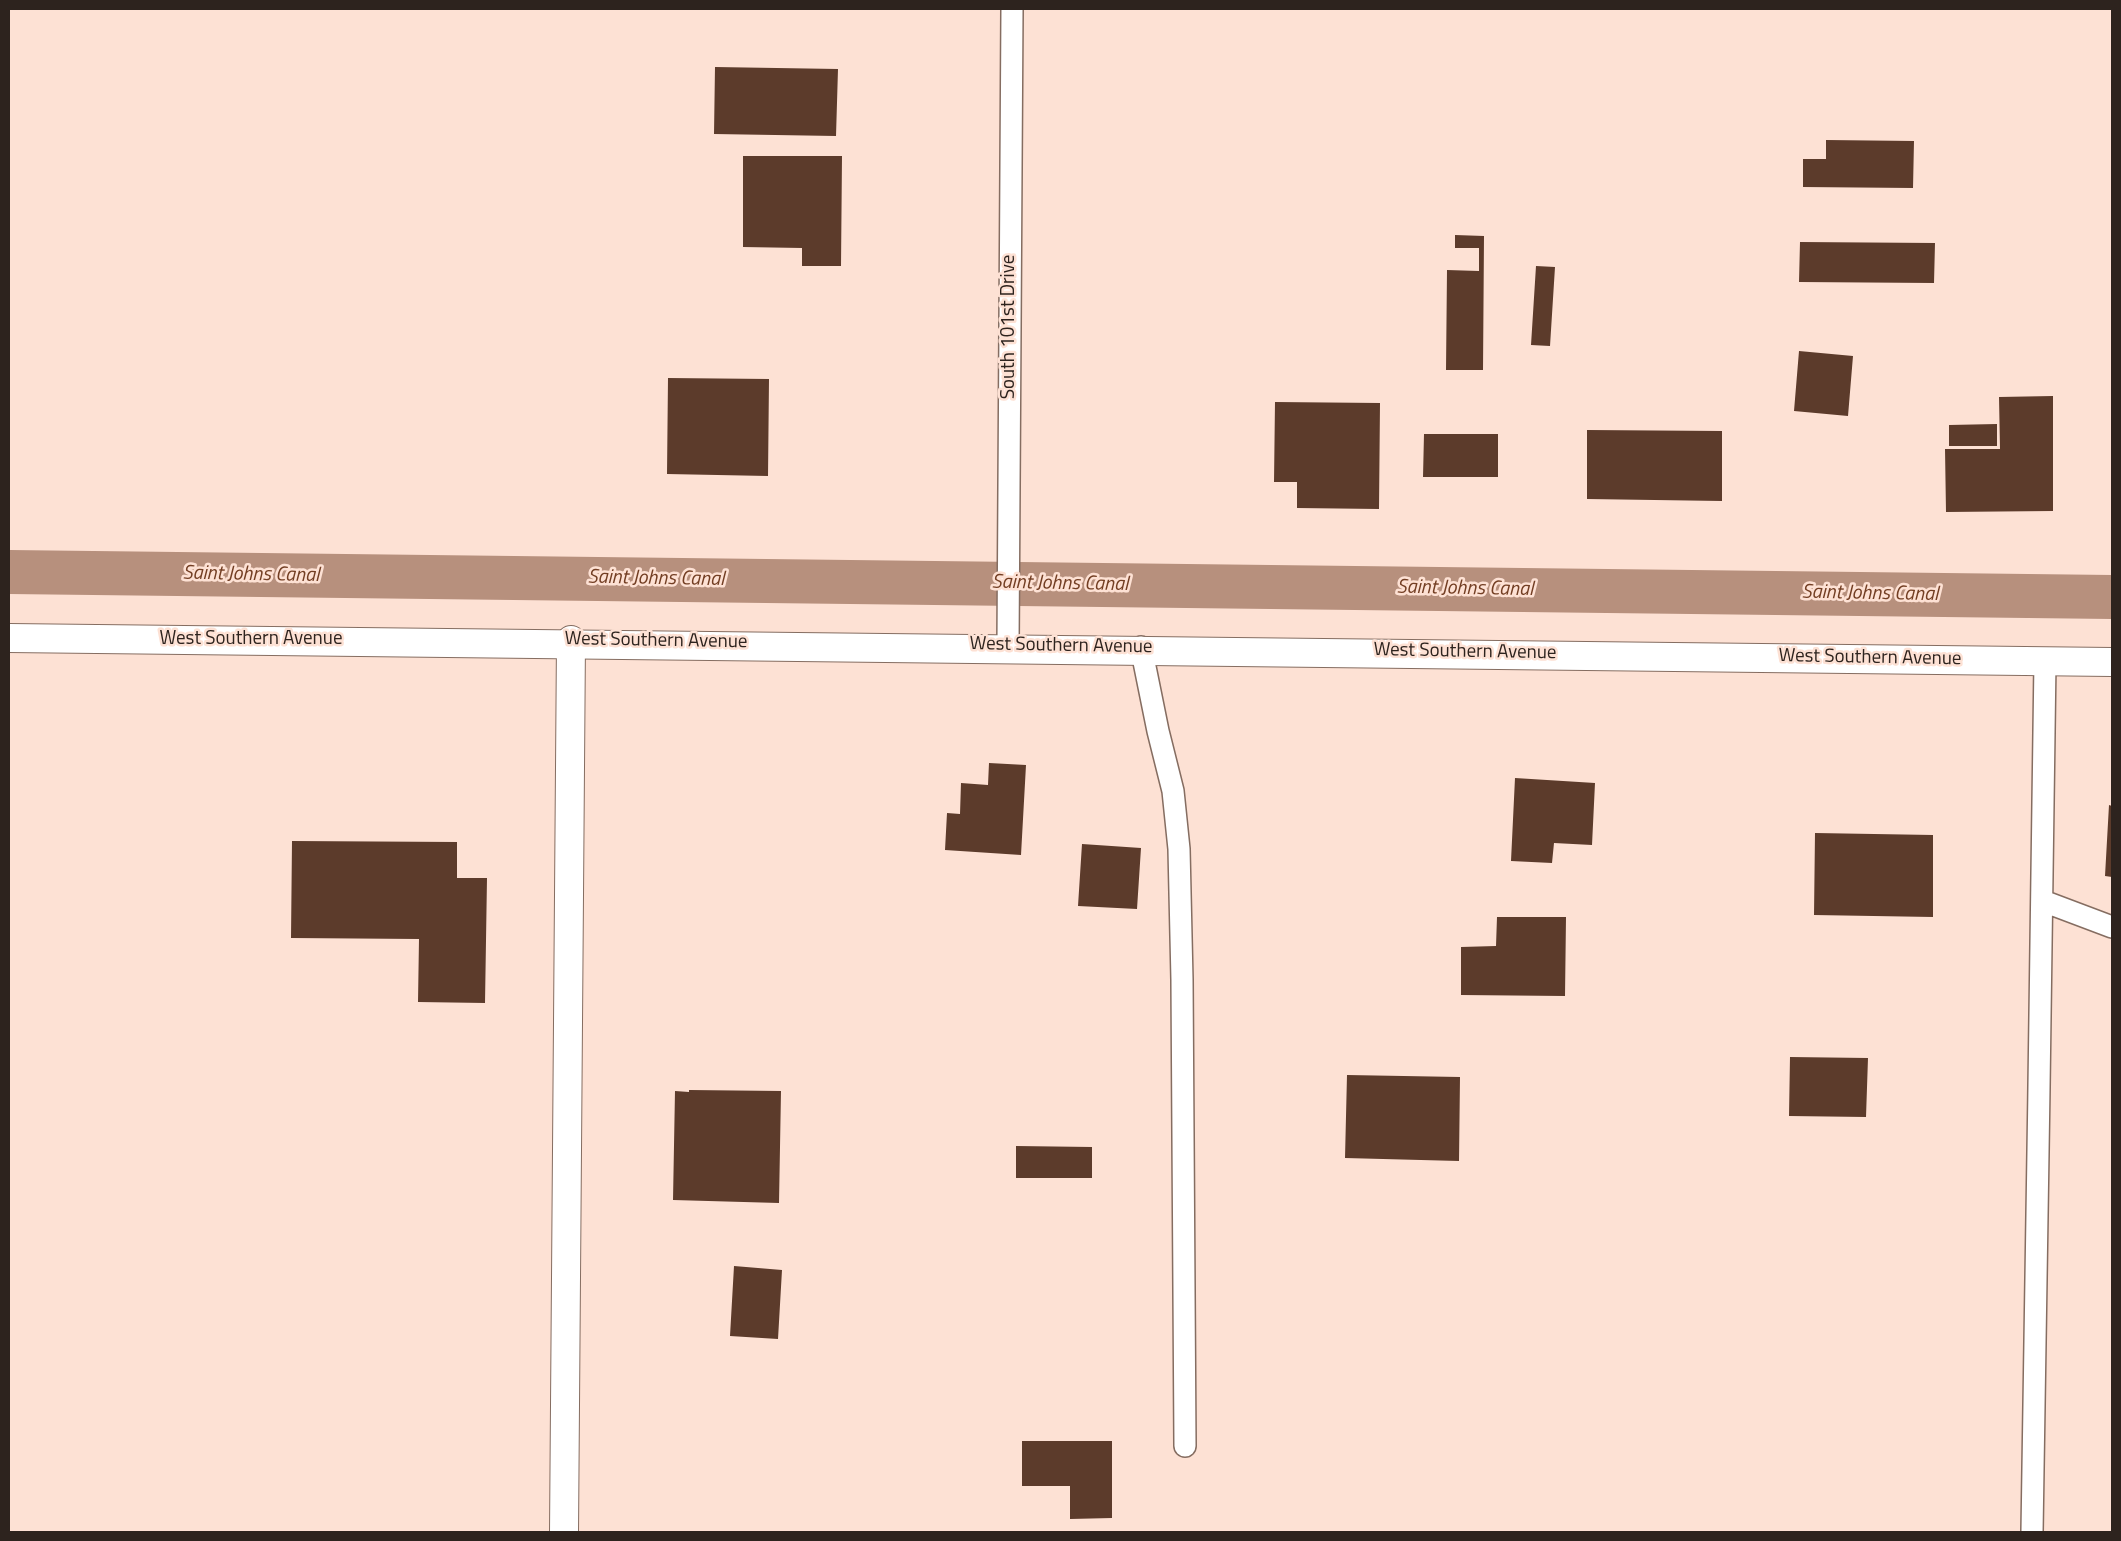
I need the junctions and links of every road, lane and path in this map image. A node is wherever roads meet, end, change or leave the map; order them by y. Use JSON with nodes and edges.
{"nodes":[{"id":1,"x":1012,"y":9,"type":"edge"},
{"id":2,"x":9,"y":638,"type":"edge"},
{"id":3,"x":571,"y":640,"type":"junction"},
{"id":4,"x":1008,"y":645,"type":"junction"},
{"id":5,"x":1141,"y":647,"type":"junction"},
{"id":6,"x":2045,"y":661,"type":"junction"},
{"id":7,"x":2112,"y":662,"type":"edge"},
{"id":8,"x":2043,"y":901,"type":"junction"},
{"id":9,"x":2112,"y":927,"type":"edge"},
{"id":10,"x":1185,"y":1446,"type":"dead end"},
{"id":11,"x":564,"y":1532,"type":"edge"},
{"id":12,"x":2032,"y":1532,"type":"edge"}],
"edges":[{"from":1,"to":4,"type":"lane","name":"South 101st Drive"},
{"from":2,"to":3,"type":"main road","name":"West Southern Avenue"},
{"from":3,"to":4,"type":"main road","name":"West Southern Avenue"},
{"from":3,"to":11,"type":"main road"},
{"from":4,"to":5,"type":"main road","name":"West Southern Avenue"},
{"from":5,"to":6,"type":"main road","name":"West Southern Avenue"},
{"from":5,"to":10,"type":"lane"},
{"from":6,"to":7,"type":"main road","name":"West Southern Avenue"},
{"from":6,"to":8,"type":"lane"},
{"from":8,"to":9,"type":"lane"},
{"from":8,"to":12,"type":"lane"}]}
